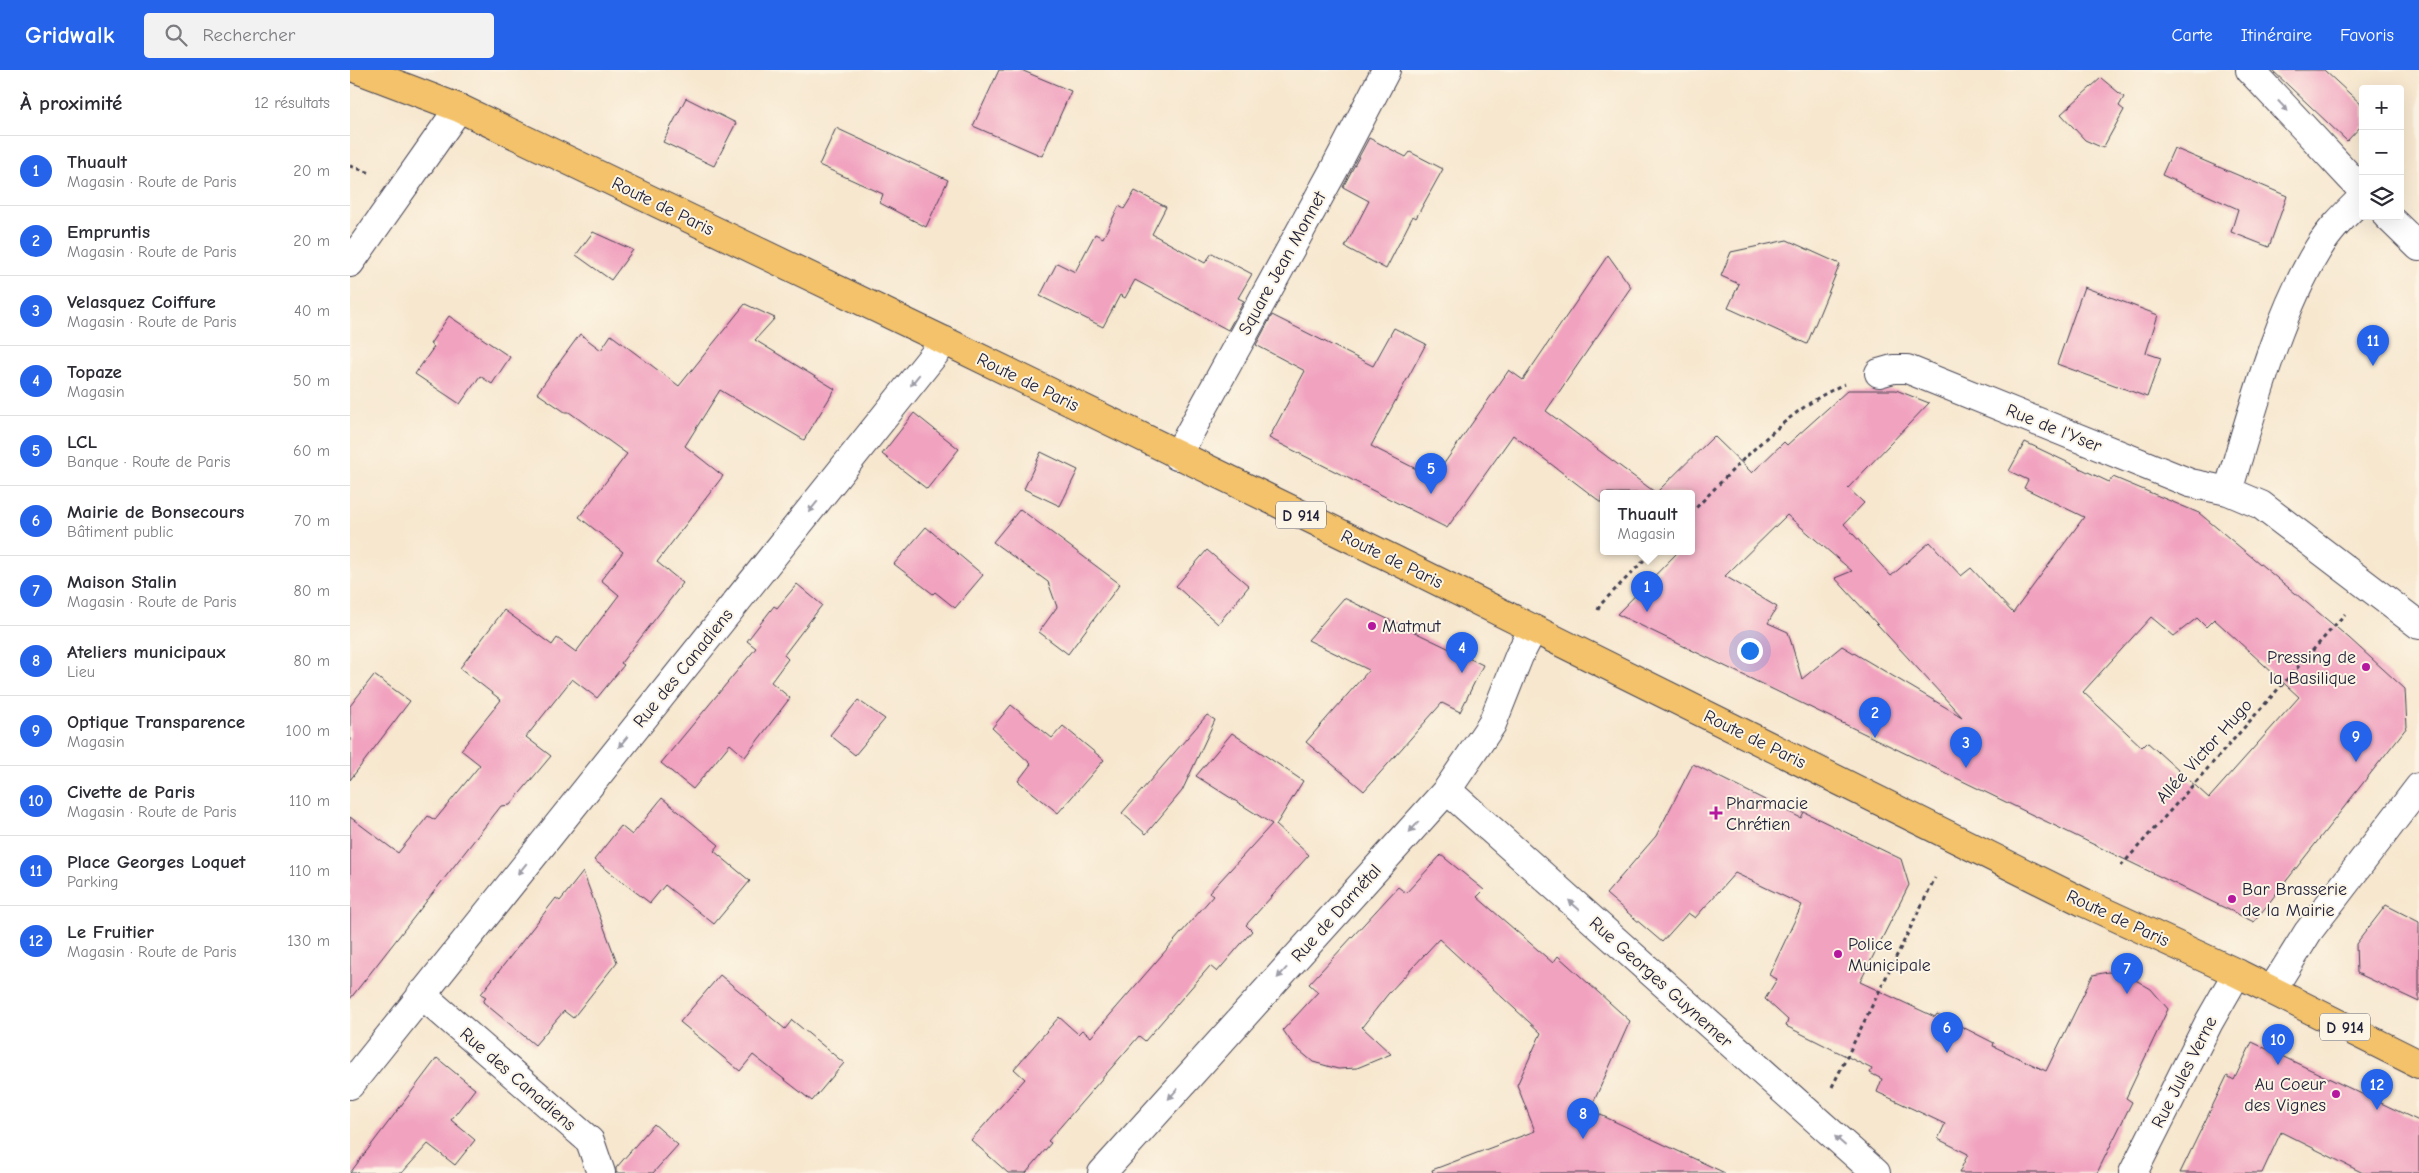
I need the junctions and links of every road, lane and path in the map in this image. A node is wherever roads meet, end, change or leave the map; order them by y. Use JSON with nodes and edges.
{"nodes":[{"id":1,"x":359,"y":70,"type":"edge"},
{"id":2,"x":1386,"y":70,"type":"edge"},
{"id":3,"x":2250,"y":70,"type":"edge"},
{"id":4,"x":459,"y":108,"type":"junction"},
{"id":5,"x":2359,"y":187,"type":"edge"},
{"id":6,"x":2359,"y":201,"type":"edge"},
{"id":7,"x":2391,"y":220,"type":"edge"},
{"id":8,"x":2419,"y":247,"type":"edge"},
{"id":9,"x":350,"y":262,"type":"edge"},
{"id":10,"x":945,"y":341,"type":"junction"},
{"id":11,"x":1879,"y":373,"type":"joint"},
{"id":12,"x":1177,"y":456,"type":"junction"},
{"id":13,"x":2228,"y":492,"type":"junction"},
{"id":14,"x":1695,"y":509,"type":"edge"},
{"id":15,"x":1649,"y":555,"type":"edge"},
{"id":16,"x":2370,"y":588,"type":"junction"},
{"id":17,"x":1598,"y":610,"type":"dead end"},
{"id":18,"x":2419,"y":625,"type":"edge"},
{"id":19,"x":1533,"y":629,"type":"junction"},
{"id":20,"x":2419,"y":786,"type":"edge"},
{"id":21,"x":1447,"y":790,"type":"junction"},
{"id":22,"x":2122,"y":866,"type":"dead end"},
{"id":23,"x":1935,"y":878,"type":"dead end"},
{"id":24,"x":2237,"y":973,"type":"junction"},
{"id":25,"x":2272,"y":990,"type":"junction"},
{"id":26,"x":421,"y":994,"type":"junction"},
{"id":27,"x":2419,"y":1064,"type":"edge"},
{"id":28,"x":350,"y":1085,"type":"edge"},
{"id":29,"x":1831,"y":1090,"type":"dead end"},
{"id":30,"x":601,"y":1173,"type":"edge"},
{"id":31,"x":1102,"y":1173,"type":"edge"},
{"id":32,"x":1876,"y":1173,"type":"edge"},
{"id":33,"x":2134,"y":1173,"type":"edge"}],
"edges":[{"from":1,"to":4,"type":"main road","name":"Route de Paris","number":"D 914"},
{"from":2,"to":12,"type":"street","name":"Square Jean Monnet"},
{"from":3,"to":5,"type":"street","one_way":true},
{"from":4,"to":9,"type":"street"},
{"from":4,"to":10,"type":"main road","name":"Route de Paris","number":"D 914"},
{"from":6,"to":13,"type":"street"},
{"from":7,"to":8,"type":"street"},
{"from":10,"to":12,"type":"main road","name":"Route de Paris","number":"D 914"},
{"from":10,"to":26,"type":"street","name":"Rue des Canadiens","one_way":true},
{"from":11,"to":13,"type":"street","name":"Rue de l'Yser"},
{"from":11,"to":14,"type":"path"},
{"from":12,"to":19,"type":"main road","name":"Route de Paris","number":"D 914"},
{"from":13,"to":16,"type":"street","name":"Rue de l'Yser"},
{"from":15,"to":17,"type":"path"},
{"from":16,"to":18,"type":"street","name":"Rue de l'Yser"},
{"from":16,"to":22,"type":"path","name":"Allée Victor Hugo"},
{"from":19,"to":21,"type":"street","name":"Rue de Darnétal"},
{"from":19,"to":24,"type":"main road","name":"Route de Paris","number":"D 914"},
{"from":20,"to":25,"type":"street"},
{"from":21,"to":31,"type":"street","name":"Rue de Darnétal","one_way":true},
{"from":32,"to":21,"type":"street","name":"Rue Georges Guynemer","one_way":true},
{"from":23,"to":29,"type":"path"},
{"from":24,"to":25,"type":"main road","name":"Route de Paris","number":"D 914"},
{"from":24,"to":33,"type":"street","name":"Rue Jules Verne"},
{"from":25,"to":27,"type":"main road","name":"Route de Paris","number":"D 914"},
{"from":26,"to":28,"type":"street","name":"Rue des Canadiens"},
{"from":26,"to":30,"type":"street","name":"Rue des Canadiens"}]}
